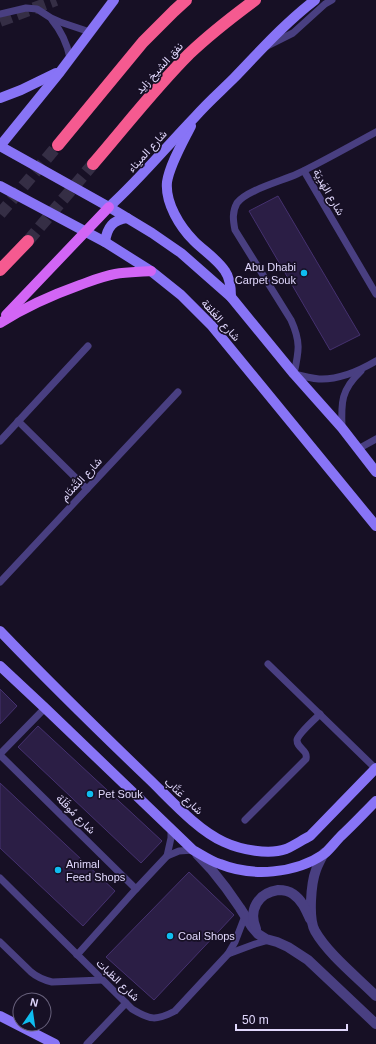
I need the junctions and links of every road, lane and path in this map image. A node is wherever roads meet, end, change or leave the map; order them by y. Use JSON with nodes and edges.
{"nodes":[{"id":1,"x":114,"y":0,"type":"edge"},
{"id":2,"x":186,"y":0,"type":"edge"},
{"id":3,"x":255,"y":0,"type":"edge"},
{"id":4,"x":315,"y":0,"type":"edge"},
{"id":5,"x":332,"y":0,"type":"edge"},
{"id":6,"x":0,"y":14,"type":"edge"},
{"id":7,"x":51,"y":18,"type":"junction"},
{"id":8,"x":90,"y":32,"type":"junction"},
{"id":9,"x":260,"y":50,"type":"junction"},
{"id":10,"x":70,"y":58,"type":"junction"},
{"id":11,"x":60,"y":72,"type":"junction"},
{"id":12,"x":0,"y":98,"type":"edge"},
{"id":13,"x":196,"y":115,"type":"junction"},
{"id":14,"x":376,"y":132,"type":"edge"},
{"id":15,"x":58,"y":145,"type":"tunnel mouth"},
{"id":16,"x":0,"y":146,"type":"edge"},
{"id":17,"x":93,"y":164,"type":"tunnel mouth"},
{"id":18,"x":304,"y":171,"type":"junction"},
{"id":19,"x":0,"y":186,"type":"edge"},
{"id":20,"x":109,"y":207,"type":"junction"},
{"id":21,"x":128,"y":218,"type":"junction"},
{"id":22,"x":86,"y":232,"type":"junction"},
{"id":23,"x":28,"y":241,"type":"tunnel mouth"},
{"id":24,"x":106,"y":242,"type":"junction"},
{"id":25,"x":0,"y":270,"type":"edge"},
{"id":26,"x":151,"y":271,"type":"junction"},
{"id":27,"x":376,"y":294,"type":"edge"},
{"id":28,"x":231,"y":297,"type":"junction"},
{"id":29,"x":0,"y":322,"type":"edge"},
{"id":30,"x":88,"y":346,"type":"dead end"},
{"id":31,"x":376,"y":362,"type":"edge"},
{"id":32,"x":363,"y":369,"type":"junction"},
{"id":33,"x":294,"y":374,"type":"junction"},
{"id":34,"x":178,"y":392,"type":"dead end"},
{"id":35,"x":18,"y":421,"type":"junction"},
{"id":36,"x":342,"y":428,"type":"junction"},
{"id":37,"x":376,"y":439,"type":"edge"},
{"id":38,"x":0,"y":441,"type":"edge"},
{"id":39,"x":358,"y":449,"type":"junction"},
{"id":40,"x":376,"y":472,"type":"edge"},
{"id":41,"x":87,"y":489,"type":"junction"},
{"id":42,"x":376,"y":526,"type":"edge"},
{"id":43,"x":0,"y":582,"type":"edge"},
{"id":44,"x":0,"y":631,"type":"edge"},
{"id":45,"x":268,"y":664,"type":"dead end"},
{"id":46,"x":0,"y":666,"type":"edge"},
{"id":47,"x":45,"y":708,"type":"junction"},
{"id":48,"x":320,"y":714,"type":"junction"},
{"id":49,"x":0,"y":754,"type":"edge"},
{"id":50,"x":376,"y":768,"type":"edge"},
{"id":51,"x":376,"y":801,"type":"edge"},
{"id":52,"x":245,"y":820,"type":"dead end"},
{"id":53,"x":171,"y":829,"type":"junction"},
{"id":54,"x":193,"y":851,"type":"junction"},
{"id":55,"x":324,"y":853,"type":"junction"},
{"id":56,"x":166,"y":856,"type":"junction"},
{"id":57,"x":0,"y":878,"type":"edge"},
{"id":58,"x":136,"y":889,"type":"junction"},
{"id":59,"x":245,"y":916,"type":"junction"},
{"id":60,"x":312,"y":923,"type":"junction"},
{"id":61,"x":258,"y":934,"type":"junction"},
{"id":62,"x":269,"y":940,"type":"junction"},
{"id":63,"x":0,"y":942,"type":"edge"},
{"id":64,"x":77,"y":954,"type":"junction"},
{"id":65,"x":228,"y":954,"type":"junction"},
{"id":66,"x":102,"y":980,"type":"junction"},
{"id":67,"x":376,"y":996,"type":"edge"},
{"id":68,"x":126,"y":1003,"type":"junction"},
{"id":69,"x":0,"y":1016,"type":"edge"},
{"id":70,"x":376,"y":1024,"type":"edge"},
{"id":71,"x":55,"y":1044,"type":"edge"},
{"id":72,"x":88,"y":1044,"type":"edge"}],
"edges":[{"from":1,"to":8,"type":"street"},
{"from":2,"to":15,"type":"highway"},
{"from":3,"to":17,"type":"highway","name":"نفق الشيخ زايد"},
{"from":4,"to":9,"type":"street","name":"شارع الميناء"},
{"from":5,"to":9,"type":"lane"},
{"from":6,"to":7,"type":"lane"},
{"from":7,"to":8,"type":"lane"},
{"from":7,"to":10,"type":"lane"},
{"from":8,"to":10,"type":"street"},
{"from":9,"to":13,"type":"street","name":"شارع الميناء"},
{"from":10,"to":11,"type":"street"},
{"from":11,"to":12,"type":"street"},
{"from":11,"to":16,"type":"street"},
{"from":13,"to":20,"type":"street","name":"شارع الميناء"},
{"from":13,"to":28,"type":"street"},
{"from":14,"to":18,"type":"lane","name":"شارع الهَدِيَة"},
{"from":16,"to":20,"type":"street","name":"شارع الغَلقة"},
{"from":18,"to":27,"type":"lane","name":"شارع الهَدِيَة"},
{"from":18,"to":33,"type":"lane"},
{"from":19,"to":22,"type":"street","name":"شارع الغَلقة"},
{"from":20,"to":21,"type":"street","name":"شارع الغَلقة"},
{"from":20,"to":22,"type":"main road","name":"شارع الميناء"},
{"from":21,"to":24,"type":"street"},
{"from":21,"to":28,"type":"street","name":"شارع الغَلقة"},
{"from":22,"to":24,"type":"street","name":"شارع الغَلقة"},
{"from":22,"to":29,"type":"main road","name":"شارع الميناء"},
{"from":23,"to":25,"type":"highway"},
{"from":24,"to":26,"type":"street","name":"شارع الغَلقة"},
{"from":26,"to":29,"type":"main road"},
{"from":26,"to":42,"type":"street","name":"شارع الغَلقة"},
{"from":28,"to":33,"type":"street","name":"شارع الغَلقة"},
{"from":30,"to":35,"type":"lane"},
{"from":31,"to":32,"type":"lane"},
{"from":32,"to":33,"type":"lane"},
{"from":32,"to":36,"type":"lane"},
{"from":33,"to":36,"type":"street","name":"شارع الغَلقة"},
{"from":34,"to":41,"type":"lane","name":"شارع التَّمْتَام"},
{"from":35,"to":38,"type":"lane"},
{"from":35,"to":41,"type":"lane"},
{"from":36,"to":39,"type":"street","name":"شارع الغَلقة"},
{"from":37,"to":39,"type":"lane"},
{"from":39,"to":40,"type":"street","name":"شارع الغَلقة"},
{"from":41,"to":43,"type":"lane","name":"شارع التَّمْتَام"},
{"from":44,"to":50,"type":"street","name":"شارع عَتَّاب"},
{"from":45,"to":48,"type":"lane"},
{"from":46,"to":47,"type":"street"},
{"from":47,"to":49,"type":"lane"},
{"from":47,"to":53,"type":"street"},
{"from":48,"to":50,"type":"lane"},
{"from":48,"to":52,"type":"lane"},
{"from":49,"to":58,"type":"lane","name":"شارع مُوقَلَة"},
{"from":51,"to":55,"type":"street"},
{"from":53,"to":54,"type":"street"},
{"from":53,"to":56,"type":"lane"},
{"from":54,"to":55,"type":"street"},
{"from":54,"to":56,"type":"lane"},
{"from":54,"to":59,"type":"street"},
{"from":55,"to":60,"type":"street"},
{"from":56,"to":58,"type":"lane"},
{"from":57,"to":64,"type":"lane","name":"شارع الظبات"},
{"from":58,"to":64,"type":"lane"},
{"from":59,"to":61,"type":"street"},
{"from":59,"to":65,"type":"lane","name":"شارع الظبات"},
{"from":60,"to":61,"type":"street"},
{"from":60,"to":67,"type":"street"},
{"from":61,"to":62,"type":"street"},
{"from":62,"to":65,"type":"lane","name":"شارع الظبات"},
{"from":62,"to":70,"type":"street"},
{"from":63,"to":66,"type":"lane"},
{"from":64,"to":66,"type":"lane","name":"شارع الظبات"},
{"from":65,"to":68,"type":"lane","name":"شارع الظبات"},
{"from":66,"to":68,"type":"lane","name":"شارع الظبات"},
{"from":68,"to":72,"type":"lane"},
{"from":69,"to":71,"type":"street"}]}
